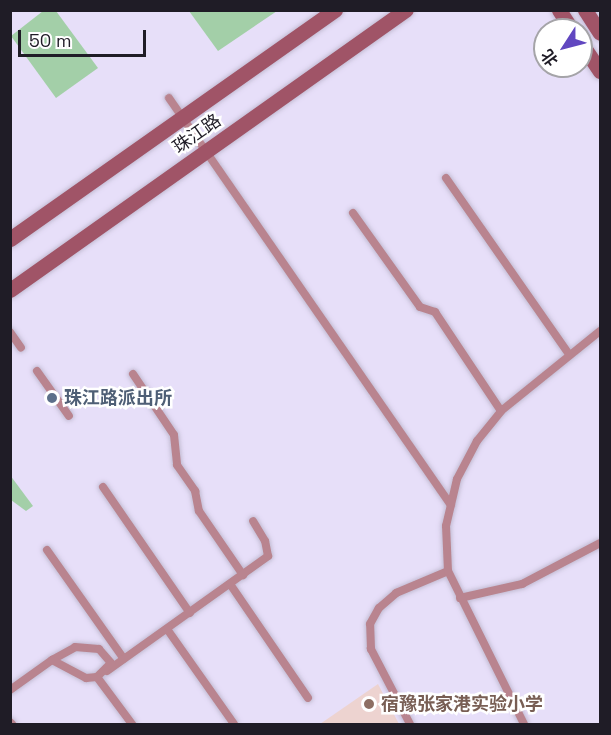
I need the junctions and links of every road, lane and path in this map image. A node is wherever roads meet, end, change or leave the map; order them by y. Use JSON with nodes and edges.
{"nodes":[{"id":1,"x":335,"y":10,"type":"edge"},
{"id":2,"x":406,"y":10,"type":"edge"},
{"id":3,"x":585,"y":10,"type":"edge"},
{"id":4,"x":600,"y":33,"type":"edge"},
{"id":5,"x":170,"y":98,"type":"dead end"},
{"id":6,"x":183,"y":117,"type":"junction"},
{"id":7,"x":207,"y":151,"type":"junction"},
{"id":8,"x":446,"y":178,"type":"dead end"},
{"id":9,"x":353,"y":213,"type":"dead end"},
{"id":10,"x":10,"y":239,"type":"edge"},
{"id":11,"x":10,"y":290,"type":"edge"},
{"id":12,"x":600,"y":331,"type":"edge"},
{"id":13,"x":10,"y":333,"type":"edge"},
{"id":14,"x":21,"y":348,"type":"dead end"},
{"id":15,"x":569,"y":354,"type":"junction"},
{"id":16,"x":37,"y":371,"type":"dead end"},
{"id":17,"x":133,"y":374,"type":"dead end"},
{"id":18,"x":501,"y":411,"type":"junction"},
{"id":19,"x":69,"y":416,"type":"dead end"},
{"id":20,"x":103,"y":487,"type":"dead end"},
{"id":21,"x":451,"y":505,"type":"junction"},
{"id":22,"x":253,"y":522,"type":"dead end"},
{"id":23,"x":600,"y":543,"type":"edge"},
{"id":24,"x":47,"y":550,"type":"dead end"},
{"id":25,"x":448,"y":571,"type":"junction"},
{"id":26,"x":243,"y":575,"type":"junction"},
{"id":27,"x":230,"y":584,"type":"junction"},
{"id":28,"x":460,"y":598,"type":"junction"},
{"id":29,"x":190,"y":613,"type":"junction"},
{"id":30,"x":167,"y":629,"type":"junction"},
{"id":31,"x":52,"y":660,"type":"junction"},
{"id":32,"x":124,"y":660,"type":"junction"},
{"id":33,"x":107,"y":671,"type":"junction"},
{"id":34,"x":97,"y":677,"type":"junction"},
{"id":35,"x":10,"y":690,"type":"edge"},
{"id":36,"x":308,"y":698,"type":"dead end"},
{"id":37,"x":132,"y":724,"type":"edge"},
{"id":38,"x":234,"y":724,"type":"edge"},
{"id":39,"x":410,"y":724,"type":"edge"},
{"id":40,"x":524,"y":724,"type":"edge"}],
"edges":[{"from":1,"to":6,"type":"street","name":"珠江路"},
{"from":2,"to":7,"type":"street","name":"珠江路"},
{"from":3,"to":4,"type":"street"},
{"from":5,"to":6,"type":"lane"},
{"from":6,"to":7,"type":"lane"},
{"from":6,"to":10,"type":"street","name":"珠江路"},
{"from":7,"to":11,"type":"street","name":"珠江路"},
{"from":7,"to":21,"type":"lane"},
{"from":8,"to":15,"type":"lane"},
{"from":9,"to":18,"type":"lane"},
{"from":12,"to":15,"type":"lane"},
{"from":13,"to":14,"type":"lane"},
{"from":15,"to":18,"type":"lane"},
{"from":16,"to":19,"type":"lane"},
{"from":17,"to":26,"type":"lane"},
{"from":18,"to":21,"type":"lane"},
{"from":20,"to":29,"type":"lane"},
{"from":21,"to":25,"type":"lane"},
{"from":22,"to":26,"type":"lane"},
{"from":23,"to":28,"type":"lane"},
{"from":24,"to":32,"type":"lane"},
{"from":25,"to":28,"type":"lane"},
{"from":25,"to":39,"type":"lane"},
{"from":26,"to":27,"type":"lane"},
{"from":27,"to":29,"type":"lane"},
{"from":27,"to":36,"type":"lane"},
{"from":28,"to":40,"type":"lane"},
{"from":29,"to":30,"type":"lane"},
{"from":30,"to":32,"type":"lane"},
{"from":30,"to":38,"type":"lane"},
{"from":31,"to":33,"type":"lane"},
{"from":31,"to":34,"type":"lane"},
{"from":31,"to":35,"type":"lane"},
{"from":32,"to":33,"type":"lane"},
{"from":33,"to":34,"type":"lane"},
{"from":34,"to":37,"type":"lane"}]}
